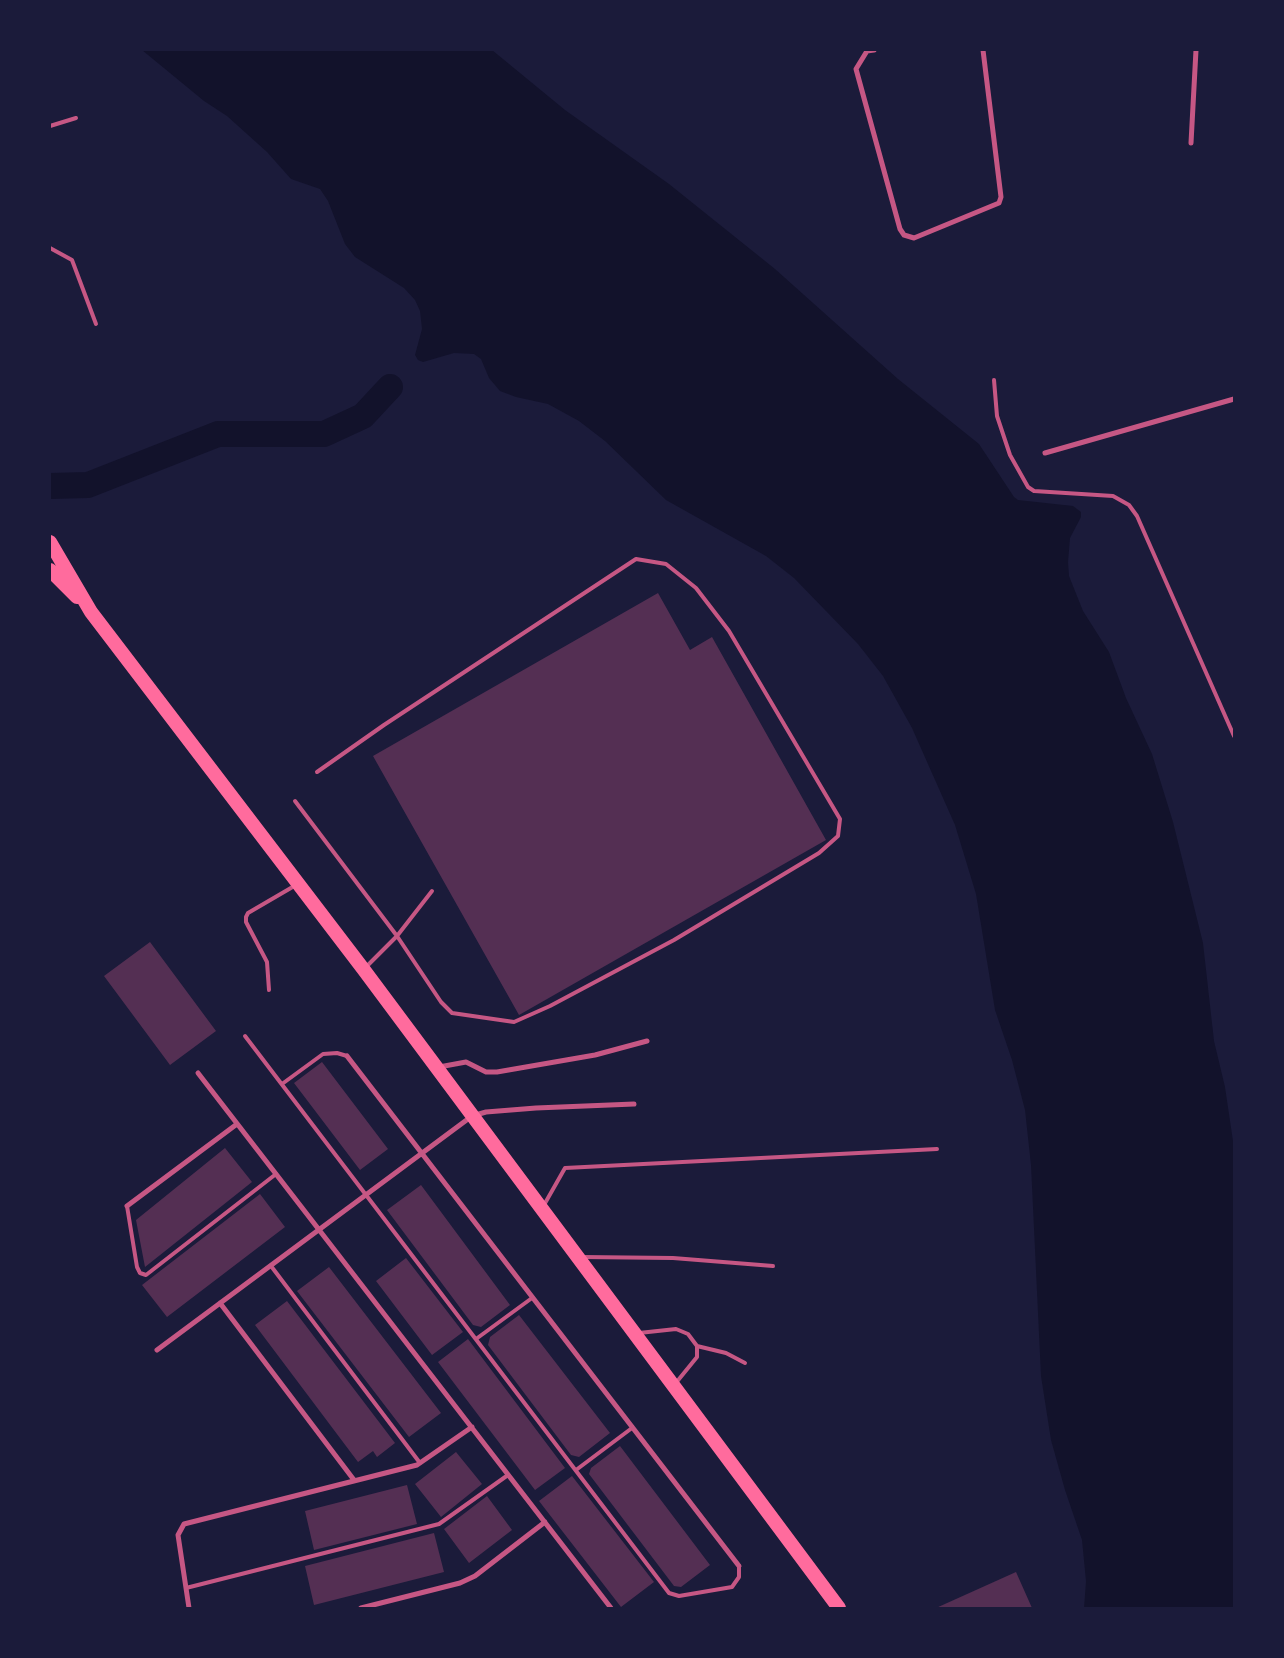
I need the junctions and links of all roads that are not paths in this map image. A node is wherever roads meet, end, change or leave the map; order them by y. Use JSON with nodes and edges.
{"nodes":[{"id":1,"x":874,"y":50,"type":"edge"},
{"id":2,"x":983,"y":50,"type":"edge"},
{"id":3,"x":1196,"y":50,"type":"edge"},
{"id":4,"x":76,"y":118,"type":"dead end"},
{"id":5,"x":50,"y":126,"type":"edge"},
{"id":6,"x":1190,"y":144,"type":"dead end"},
{"id":7,"x":50,"y":248,"type":"edge"},
{"id":8,"x":96,"y":324,"type":"dead end"},
{"id":9,"x":994,"y":380,"type":"dead end"},
{"id":10,"x":1234,"y":399,"type":"edge"},
{"id":11,"x":1045,"y":453,"type":"dead end"},
{"id":12,"x":50,"y":542,"type":"edge"},
{"id":13,"x":50,"y":570,"type":"edge"},
{"id":14,"x":91,"y":612,"type":"junction"},
{"id":15,"x":1234,"y":736,"type":"edge"},
{"id":16,"x":317,"y":772,"type":"dead end"},
{"id":17,"x":294,"y":801,"type":"dead end"},
{"id":18,"x":298,"y":884,"type":"junction"},
{"id":19,"x":432,"y":891,"type":"dead end"},
{"id":20,"x":397,"y":936,"type":"junction"},
{"id":21,"x":364,"y":970,"type":"junction"},
{"id":22,"x":269,"y":990,"type":"dead end"},
{"id":23,"x":245,"y":1036,"type":"dead end"},
{"id":24,"x":648,"y":1041,"type":"dead end"},
{"id":25,"x":347,"y":1056,"type":"joint"},
{"id":26,"x":436,"y":1068,"type":"junction"},
{"id":27,"x":198,"y":1073,"type":"dead end"},
{"id":28,"x":282,"y":1084,"type":"junction"},
{"id":29,"x":634,"y":1104,"type":"dead end"},
{"id":30,"x":472,"y":1116,"type":"junction"},
{"id":31,"x":237,"y":1124,"type":"junction"},
{"id":32,"x":937,"y":1150,"type":"dead end"},
{"id":33,"x":422,"y":1154,"type":"junction"},
{"id":34,"x":276,"y":1174,"type":"junction"},
{"id":35,"x":366,"y":1195,"type":"junction"},
{"id":36,"x":127,"y":1206,"type":"joint"},
{"id":37,"x":542,"y":1209,"type":"junction"},
{"id":38,"x":319,"y":1230,"type":"junction"},
{"id":39,"x":578,"y":1257,"type":"junction"},
{"id":40,"x":271,"y":1266,"type":"junction"},
{"id":41,"x":773,"y":1266,"type":"dead end"},
{"id":42,"x":532,"y":1298,"type":"junction"},
{"id":43,"x":220,"y":1303,"type":"junction"},
{"id":44,"x":634,"y":1333,"type":"junction"},
{"id":45,"x":476,"y":1339,"type":"junction"},
{"id":46,"x":697,"y":1346,"type":"junction"},
{"id":47,"x":157,"y":1350,"type":"dead end"},
{"id":48,"x":745,"y":1362,"type":"dead end"},
{"id":49,"x":674,"y":1386,"type":"junction"},
{"id":50,"x":472,"y":1428,"type":"junction"},
{"id":51,"x":632,"y":1428,"type":"junction"},
{"id":52,"x":420,"y":1463,"type":"junction"},
{"id":53,"x":576,"y":1470,"type":"junction"},
{"id":54,"x":508,"y":1475,"type":"junction"},
{"id":55,"x":354,"y":1480,"type":"junction"},
{"id":56,"x":545,"y":1522,"type":"junction"},
{"id":57,"x":739,"y":1566,"type":"joint"},
{"id":58,"x":186,"y":1588,"type":"junction"},
{"id":59,"x":189,"y":1608,"type":"edge"},
{"id":60,"x":361,"y":1608,"type":"edge"},
{"id":61,"x":611,"y":1608,"type":"edge"},
{"id":62,"x":839,"y":1608,"type":"edge"}],
"edges":[{"from":1,"to":2,"type":"street"},
{"from":3,"to":6,"type":"street"},
{"from":4,"to":5,"type":"lane"},
{"from":7,"to":8,"type":"lane"},
{"from":9,"to":15,"type":"lane"},
{"from":10,"to":11,"type":"street"},
{"from":12,"to":14,"type":"highway"},
{"from":13,"to":14,"type":"highway"},
{"from":14,"to":18,"type":"highway"},
{"from":16,"to":20,"type":"lane"},
{"from":17,"to":20,"type":"lane"},
{"from":18,"to":21,"type":"highway"},
{"from":18,"to":22,"type":"lane"},
{"from":19,"to":20,"type":"lane"},
{"from":20,"to":21,"type":"lane"},
{"from":21,"to":26,"type":"highway"},
{"from":23,"to":28,"type":"lane"},
{"from":24,"to":26,"type":"street"},
{"from":25,"to":28,"type":"lane"},
{"from":25,"to":33,"type":"street"},
{"from":26,"to":30,"type":"highway"},
{"from":27,"to":31,"type":"street"},
{"from":28,"to":35,"type":"lane"},
{"from":29,"to":30,"type":"street"},
{"from":30,"to":33,"type":"street"},
{"from":30,"to":37,"type":"highway"},
{"from":31,"to":34,"type":"street"},
{"from":31,"to":36,"type":"street"},
{"from":32,"to":37,"type":"lane"},
{"from":33,"to":35,"type":"street"},
{"from":33,"to":42,"type":"street"},
{"from":34,"to":36,"type":"lane"},
{"from":34,"to":38,"type":"street"},
{"from":35,"to":38,"type":"street"},
{"from":35,"to":45,"type":"lane"},
{"from":37,"to":39,"type":"highway"},
{"from":38,"to":40,"type":"street"},
{"from":38,"to":50,"type":"street"},
{"from":39,"to":41,"type":"lane"},
{"from":39,"to":44,"type":"highway"},
{"from":40,"to":43,"type":"street"},
{"from":40,"to":52,"type":"lane"},
{"from":42,"to":45,"type":"lane"},
{"from":42,"to":51,"type":"street"},
{"from":43,"to":47,"type":"street"},
{"from":43,"to":55,"type":"street"},
{"from":44,"to":46,"type":"lane"},
{"from":44,"to":49,"type":"highway"},
{"from":45,"to":53,"type":"lane"},
{"from":46,"to":48,"type":"lane"},
{"from":46,"to":49,"type":"lane"},
{"from":49,"to":62,"type":"highway"},
{"from":50,"to":52,"type":"street"},
{"from":50,"to":54,"type":"street"},
{"from":51,"to":53,"type":"lane"},
{"from":51,"to":57,"type":"street"},
{"from":52,"to":55,"type":"street"},
{"from":53,"to":57,"type":"lane"},
{"from":54,"to":56,"type":"street"},
{"from":54,"to":58,"type":"lane"},
{"from":55,"to":58,"type":"street"},
{"from":56,"to":60,"type":"street"},
{"from":56,"to":61,"type":"street"},
{"from":58,"to":59,"type":"street"}]}
